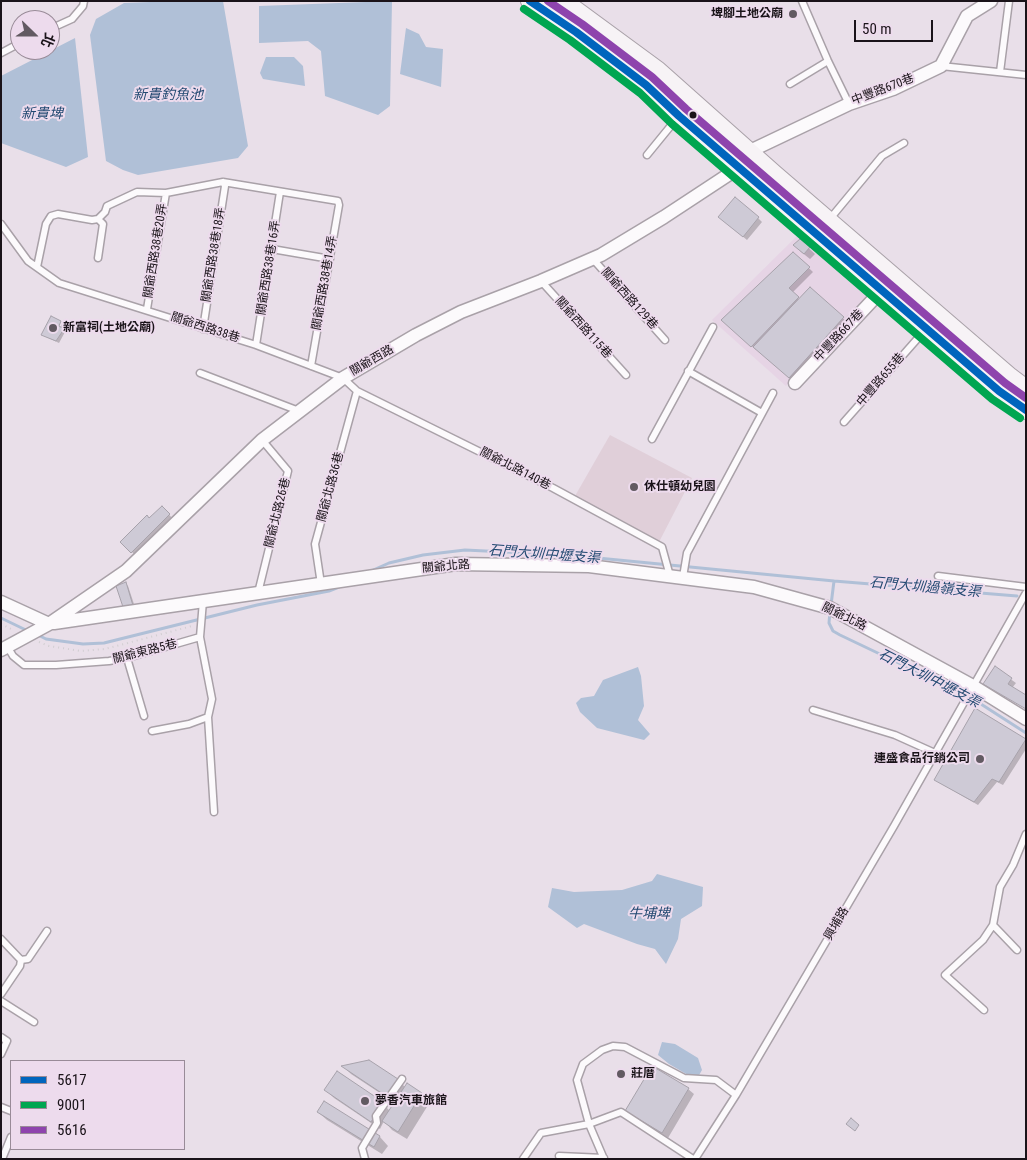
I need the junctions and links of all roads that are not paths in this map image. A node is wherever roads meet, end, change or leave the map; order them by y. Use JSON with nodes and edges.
{"nodes":[{"id":1,"x":84,"y":1,"type":"edge"},
{"id":2,"x":530,"y":1,"type":"edge"},
{"id":3,"x":563,"y":1,"type":"edge"},
{"id":4,"x":802,"y":1,"type":"edge"},
{"id":5,"x":991,"y":1,"type":"edge"},
{"id":6,"x":1009,"y":1,"type":"edge"},
{"id":7,"x":60,"y":24,"type":"edge"},
{"id":8,"x":828,"y":60,"type":"junction"},
{"id":9,"x":941,"y":66,"type":"junction"},
{"id":10,"x":1000,"y":72,"type":"junction"},
{"id":11,"x":1026,"y":75,"type":"edge"},
{"id":12,"x":790,"y":84,"type":"dead end"},
{"id":13,"x":849,"y":104,"type":"junction"},
{"id":14,"x":679,"y":116,"type":"junction"},
{"id":15,"x":904,"y":144,"type":"dead end"},
{"id":16,"x":647,"y":155,"type":"dead end"},
{"id":17,"x":744,"y":160,"type":"junction"},
{"id":18,"x":223,"y":182,"type":"junction"},
{"id":19,"x":280,"y":192,"type":"junction"},
{"id":20,"x":166,"y":193,"type":"junction"},
{"id":21,"x":98,"y":219,"type":"junction"},
{"id":22,"x":828,"y":221,"type":"junction"},
{"id":23,"x":1,"y":224,"type":"edge"},
{"id":24,"x":272,"y":249,"type":"junction"},
{"id":25,"x":98,"y":258,"type":"dead end"},
{"id":26,"x":592,"y":258,"type":"junction"},
{"id":27,"x":330,"y":259,"type":"junction"},
{"id":28,"x":37,"y":267,"type":"junction"},
{"id":29,"x":541,"y":281,"type":"junction"},
{"id":30,"x":882,"y":290,"type":"junction"},
{"id":31,"x":147,"y":309,"type":"junction"},
{"id":32,"x":932,"y":322,"type":"junction"},
{"id":33,"x":713,"y":327,"type":"dead end"},
{"id":34,"x":203,"y":328,"type":"junction"},
{"id":35,"x":665,"y":340,"type":"dead end"},
{"id":36,"x":256,"y":345,"type":"junction"},
{"id":37,"x":311,"y":366,"type":"junction"},
{"id":38,"x":688,"y":371,"type":"junction"},
{"id":39,"x":200,"y":373,"type":"dead end"},
{"id":40,"x":626,"y":375,"type":"dead end"},
{"id":41,"x":343,"y":378,"type":"junction"},
{"id":42,"x":795,"y":383,"type":"dead end"},
{"id":43,"x":1026,"y":389,"type":"edge"},
{"id":44,"x":357,"y":390,"type":"junction"},
{"id":45,"x":773,"y":393,"type":"dead end"},
{"id":46,"x":1026,"y":410,"type":"edge"},
{"id":47,"x":299,"y":412,"type":"junction"},
{"id":48,"x":762,"y":413,"type":"junction"},
{"id":49,"x":844,"y":422,"type":"dead end"},
{"id":50,"x":652,"y":439,"type":"dead end"},
{"id":51,"x":262,"y":440,"type":"junction"},
{"id":52,"x":670,"y":576,"type":"junction"},
{"id":53,"x":938,"y":576,"type":"dead end"},
{"id":54,"x":684,"y":577,"type":"junction"},
{"id":55,"x":321,"y":584,"type":"junction"},
{"id":56,"x":1026,"y":587,"type":"edge"},
{"id":57,"x":1026,"y":593,"type":"edge"},
{"id":58,"x":258,"y":594,"type":"junction"},
{"id":59,"x":203,"y":601,"type":"junction"},
{"id":60,"x":1,"y":602,"type":"edge"},
{"id":61,"x":49,"y":624,"type":"junction"},
{"id":62,"x":200,"y":637,"type":"junction"},
{"id":63,"x":3,"y":647,"type":"edge"},
{"id":64,"x":127,"y":658,"type":"junction"},
{"id":65,"x":973,"y":686,"type":"junction"},
{"id":66,"x":813,"y":710,"type":"dead end"},
{"id":67,"x":144,"y":716,"type":"dead end"},
{"id":68,"x":208,"y":717,"type":"junction"},
{"id":69,"x":1026,"y":719,"type":"edge"},
{"id":70,"x":152,"y":730,"type":"dead end"},
{"id":71,"x":936,"y":753,"type":"junction"},
{"id":72,"x":214,"y":812,"type":"dead end"},
{"id":73,"x":1026,"y":834,"type":"edge"},
{"id":74,"x":993,"y":925,"type":"junction"},
{"id":75,"x":47,"y":931,"type":"dead end"},
{"id":76,"x":1,"y":939,"type":"edge"},
{"id":77,"x":1017,"y":950,"type":"dead end"},
{"id":78,"x":21,"y":960,"type":"junction"},
{"id":79,"x":1,"y":994,"type":"edge"},
{"id":80,"x":1,"y":1001,"type":"edge"},
{"id":81,"x":984,"y":1010,"type":"dead end"},
{"id":82,"x":34,"y":1022,"type":"dead end"},
{"id":83,"x":1,"y":1037,"type":"edge"},
{"id":84,"x":1,"y":1054,"type":"edge"},
{"id":85,"x":402,"y":1079,"type":"dead end"},
{"id":86,"x":736,"y":1095,"type":"junction"},
{"id":87,"x":590,"y":1124,"type":"junction"},
{"id":88,"x":10,"y":1139,"type":"edge"},
{"id":89,"x":559,"y":1156,"type":"dead end"},
{"id":90,"x":604,"y":1158,"type":"edge"},
{"id":91,"x":2,"y":1159,"type":"edge"},
{"id":92,"x":365,"y":1159,"type":"edge"},
{"id":93,"x":523,"y":1159,"type":"edge"},
{"id":94,"x":694,"y":1159,"type":"edge"}],
"edges":[{"from":1,"to":7,"type":"lane"},
{"from":2,"to":14,"type":"main road"},
{"from":3,"to":17,"type":"main road"},
{"from":4,"to":8,"type":"lane"},
{"from":5,"to":9,"type":"street"},
{"from":6,"to":10,"type":"lane"},
{"from":8,"to":12,"type":"lane"},
{"from":8,"to":13,"type":"lane"},
{"from":9,"to":10,"type":"lane"},
{"from":9,"to":13,"type":"street","name":"中豐路670巷"},
{"from":10,"to":11,"type":"lane"},
{"from":13,"to":17,"type":"street","name":"中豐路670巷"},
{"from":14,"to":16,"type":"lane"},
{"from":14,"to":17,"type":"main road"},
{"from":15,"to":22,"type":"lane"},
{"from":17,"to":22,"type":"main road"},
{"from":17,"to":26,"type":"street","name":"關爺西路"},
{"from":17,"to":30,"type":"main road"},
{"from":18,"to":19,"type":"lane"},
{"from":18,"to":20,"type":"lane"},
{"from":18,"to":34,"type":"lane","name":"關爺西路38巷18弄"},
{"from":19,"to":24,"type":"lane","name":"關爺西路38巷16弄"},
{"from":19,"to":27,"type":"lane","name":"關爺西路38巷14弄"},
{"from":20,"to":21,"type":"lane"},
{"from":20,"to":31,"type":"lane","name":"關爺西路38巷20弄"},
{"from":21,"to":25,"type":"lane"},
{"from":21,"to":28,"type":"lane"},
{"from":22,"to":32,"type":"main road"},
{"from":23,"to":28,"type":"lane","name":"關爺西路38巷"},
{"from":24,"to":27,"type":"lane"},
{"from":24,"to":36,"type":"lane","name":"關爺西路38巷16弄"},
{"from":26,"to":29,"type":"street","name":"關爺西路"},
{"from":26,"to":35,"type":"lane","name":"關爺西路129巷"},
{"from":27,"to":37,"type":"lane","name":"關爺西路38巷14弄"},
{"from":28,"to":31,"type":"lane","name":"關爺西路38巷"},
{"from":29,"to":40,"type":"lane","name":"關爺西路115巷"},
{"from":29,"to":41,"type":"street","name":"關爺西路"},
{"from":30,"to":32,"type":"main road"},
{"from":30,"to":42,"type":"street","name":"中豐路667巷"},
{"from":31,"to":34,"type":"lane","name":"關爺西路38巷"},
{"from":32,"to":43,"type":"main road"},
{"from":32,"to":46,"type":"main road"},
{"from":32,"to":49,"type":"lane","name":"中豐路655巷"},
{"from":33,"to":38,"type":"lane"},
{"from":34,"to":36,"type":"lane","name":"關爺西路38巷"},
{"from":36,"to":37,"type":"lane","name":"關爺西路38巷"},
{"from":37,"to":41,"type":"lane","name":"關爺西路38巷"},
{"from":38,"to":48,"type":"lane"},
{"from":38,"to":50,"type":"lane"},
{"from":39,"to":47,"type":"lane"},
{"from":41,"to":44,"type":"lane","name":"關爺北路140巷"},
{"from":41,"to":47,"type":"street","name":"關爺西路"},
{"from":44,"to":52,"type":"lane","name":"關爺北路140巷"},
{"from":44,"to":55,"type":"lane","name":"關爺北路36巷"},
{"from":45,"to":48,"type":"lane"},
{"from":47,"to":51,"type":"street","name":"關爺西路"},
{"from":48,"to":54,"type":"lane"},
{"from":51,"to":58,"type":"lane","name":"關爺北路26巷"},
{"from":51,"to":61,"type":"street","name":"關爺西路"},
{"from":52,"to":54,"type":"street","name":"關爺北路"},
{"from":52,"to":55,"type":"street","name":"關爺北路"},
{"from":53,"to":56,"type":"lane"},
{"from":54,"to":65,"type":"street","name":"關爺北路"},
{"from":55,"to":58,"type":"street","name":"關爺北路"},
{"from":57,"to":65,"type":"lane","name":"興埔路"},
{"from":58,"to":59,"type":"street","name":"關爺北路"},
{"from":59,"to":61,"type":"street","name":"關爺北路"},
{"from":59,"to":62,"type":"lane"},
{"from":60,"to":61,"type":"street"},
{"from":61,"to":63,"type":"street"},
{"from":62,"to":64,"type":"lane","name":"關爺東路5巷"},
{"from":62,"to":68,"type":"lane"},
{"from":63,"to":64,"type":"lane","name":"關爺東路5巷"},
{"from":64,"to":67,"type":"lane"},
{"from":65,"to":69,"type":"street","name":"關爺北路"},
{"from":65,"to":71,"type":"lane","name":"興埔路"},
{"from":66,"to":71,"type":"lane"},
{"from":68,"to":70,"type":"lane"},
{"from":68,"to":72,"type":"lane"},
{"from":71,"to":86,"type":"lane","name":"興埔路"},
{"from":73,"to":74,"type":"lane"},
{"from":74,"to":77,"type":"lane"},
{"from":74,"to":81,"type":"lane"},
{"from":75,"to":78,"type":"lane"},
{"from":76,"to":78,"type":"lane"},
{"from":78,"to":79,"type":"lane"},
{"from":80,"to":82,"type":"lane"},
{"from":83,"to":84,"type":"lane"},
{"from":85,"to":92,"type":"lane"},
{"from":86,"to":87,"type":"lane"},
{"from":86,"to":94,"type":"lane","name":"興埔路"},
{"from":87,"to":90,"type":"lane"},
{"from":87,"to":93,"type":"lane"},
{"from":87,"to":94,"type":"lane"},
{"from":88,"to":91,"type":"lane"},
{"from":89,"to":90,"type":"lane"}]}
